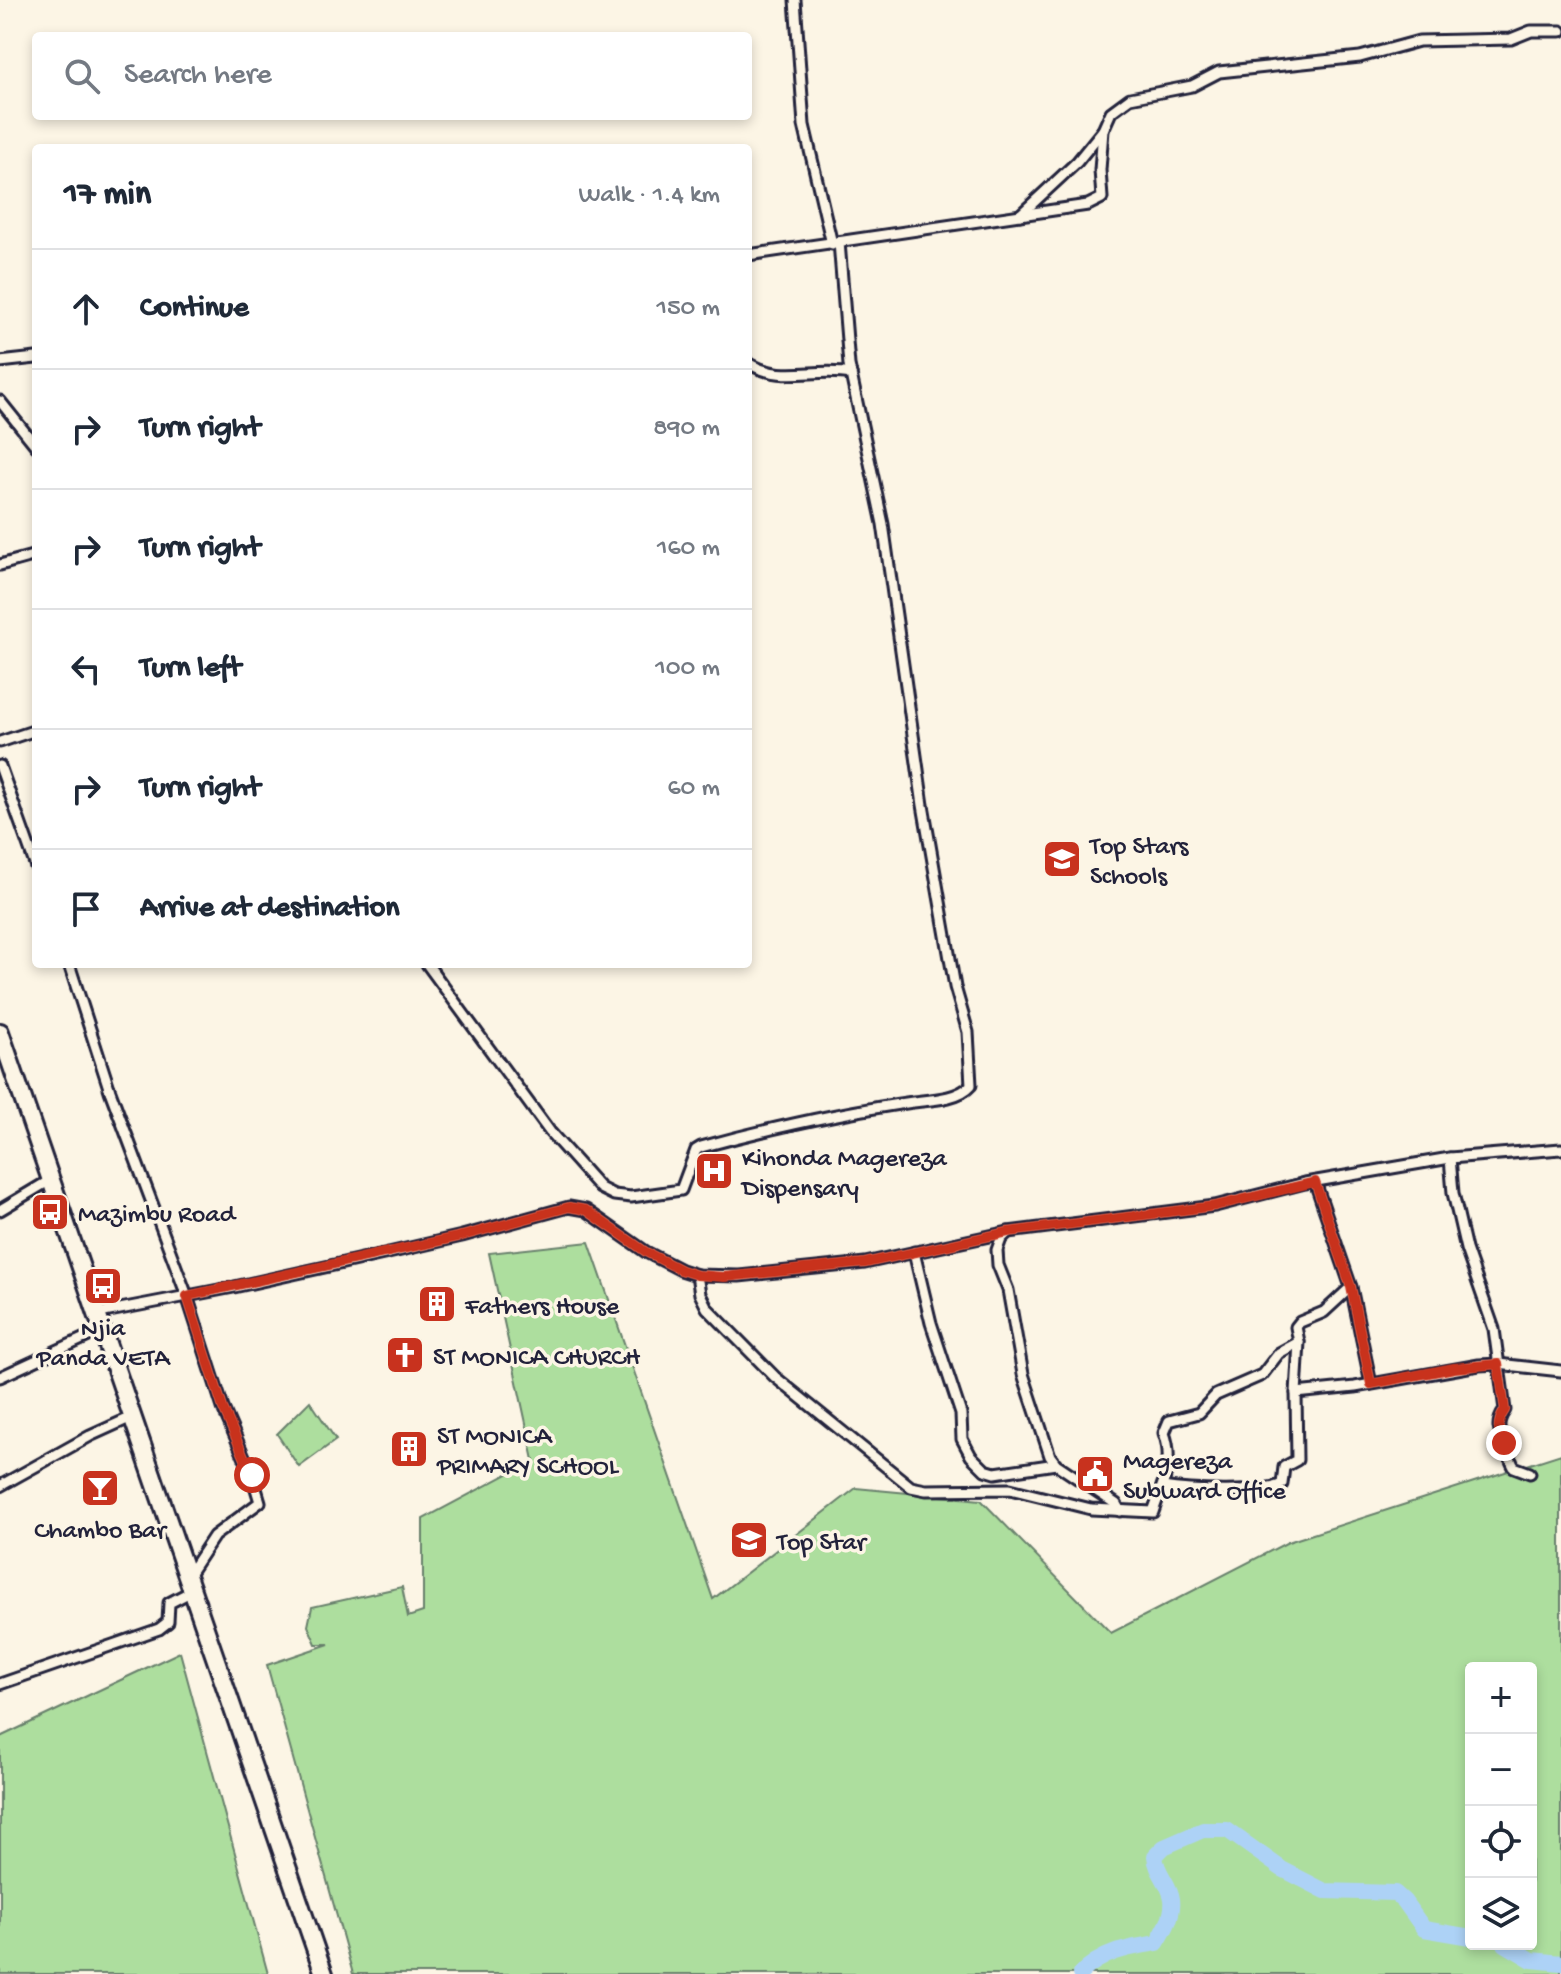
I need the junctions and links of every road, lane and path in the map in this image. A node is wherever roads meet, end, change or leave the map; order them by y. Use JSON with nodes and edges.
{"nodes":[{"id":1,"x":795,"y":0,"type":"edge"},
{"id":2,"x":1561,"y":31,"type":"edge"},
{"id":3,"x":1103,"y":130,"type":"junction"},
{"id":4,"x":1020,"y":215,"type":"junction"},
{"id":5,"x":836,"y":243,"type":"junction"},
{"id":6,"x":752,"y":254,"type":"edge"},
{"id":7,"x":32,"y":358,"type":"edge"},
{"id":8,"x":0,"y":362,"type":"edge"},
{"id":9,"x":752,"y":365,"type":"edge"},
{"id":10,"x":851,"y":374,"type":"junction"},
{"id":11,"x":0,"y":401,"type":"edge"},
{"id":12,"x":32,"y":441,"type":"edge"},
{"id":13,"x":32,"y":556,"type":"edge"},
{"id":14,"x":0,"y":565,"type":"edge"},
{"id":15,"x":32,"y":731,"type":"edge"},
{"id":16,"x":0,"y":742,"type":"edge"},
{"id":17,"x":0,"y":766,"type":"edge"},
{"id":18,"x":32,"y":844,"type":"edge"},
{"id":19,"x":70,"y":968,"type":"edge"},
{"id":20,"x":430,"y":968,"type":"edge"},
{"id":21,"x":0,"y":1032,"type":"edge"},
{"id":22,"x":1561,"y":1149,"type":"edge"},
{"id":23,"x":1450,"y":1158,"type":"junction"},
{"id":24,"x":53,"y":1179,"type":"junction"},
{"id":25,"x":1315,"y":1182,"type":"junction"},
{"id":26,"x":0,"y":1210,"type":"edge"},
{"id":27,"x":1008,"y":1232,"type":"junction"},
{"id":28,"x":914,"y":1252,"type":"junction"},
{"id":29,"x":697,"y":1275,"type":"junction"},
{"id":30,"x":1351,"y":1287,"type":"junction"},
{"id":31,"x":187,"y":1296,"type":"junction"},
{"id":32,"x":99,"y":1313,"type":"junction"},
{"id":33,"x":104,"y":1329,"type":"junction"},
{"id":34,"x":1299,"y":1342,"type":"junction"},
{"id":35,"x":1498,"y":1364,"type":"junction"},
{"id":36,"x":1561,"y":1371,"type":"edge"},
{"id":37,"x":0,"y":1377,"type":"edge"},
{"id":38,"x":1371,"y":1384,"type":"junction"},
{"id":39,"x":1296,"y":1393,"type":"junction"},
{"id":40,"x":134,"y":1416,"type":"junction"},
{"id":41,"x":1056,"y":1464,"type":"junction"},
{"id":42,"x":1530,"y":1473,"type":"dead end"},
{"id":43,"x":0,"y":1486,"type":"edge"},
{"id":44,"x":1162,"y":1487,"type":"junction"},
{"id":45,"x":1120,"y":1511,"type":"junction"},
{"id":46,"x":192,"y":1582,"type":"junction"},
{"id":47,"x":0,"y":1684,"type":"edge"},
{"id":48,"x":324,"y":1974,"type":"edge"}],
"edges":[{"from":1,"to":5,"type":"street"},
{"from":2,"to":3,"type":"street"},
{"from":3,"to":4,"type":"street"},
{"from":3,"to":4,"type":"street"},
{"from":4,"to":5,"type":"street"},
{"from":5,"to":6,"type":"street"},
{"from":5,"to":10,"type":"street"},
{"from":7,"to":8,"type":"street"},
{"from":9,"to":10,"type":"street"},
{"from":10,"to":20,"type":"street"},
{"from":11,"to":12,"type":"street"},
{"from":13,"to":14,"type":"street"},
{"from":15,"to":16,"type":"street"},
{"from":17,"to":18,"type":"street"},
{"from":19,"to":31,"type":"street"},
{"from":21,"to":24,"type":"highway"},
{"from":22,"to":23,"type":"street"},
{"from":23,"to":25,"type":"street"},
{"from":23,"to":35,"type":"street"},
{"from":24,"to":26,"type":"street"},
{"from":24,"to":32,"type":"highway"},
{"from":25,"to":27,"type":"street"},
{"from":25,"to":30,"type":"street"},
{"from":27,"to":28,"type":"street"},
{"from":27,"to":41,"type":"street"},
{"from":28,"to":29,"type":"street"},
{"from":28,"to":41,"type":"street"},
{"from":29,"to":31,"type":"street"},
{"from":29,"to":45,"type":"street"},
{"from":30,"to":34,"type":"street"},
{"from":30,"to":38,"type":"street"},
{"from":31,"to":32,"type":"street"},
{"from":31,"to":46,"type":"street"},
{"from":32,"to":33,"type":"highway"},
{"from":33,"to":37,"type":"street"},
{"from":33,"to":40,"type":"highway"},
{"from":34,"to":39,"type":"street"},
{"from":34,"to":44,"type":"street"},
{"from":35,"to":36,"type":"street"},
{"from":35,"to":38,"type":"street"},
{"from":35,"to":42,"type":"street"},
{"from":38,"to":39,"type":"street"},
{"from":39,"to":44,"type":"street"},
{"from":40,"to":43,"type":"street"},
{"from":40,"to":46,"type":"highway"},
{"from":41,"to":45,"type":"street"},
{"from":44,"to":45,"type":"street"},
{"from":46,"to":47,"type":"street"},
{"from":46,"to":48,"type":"highway"}]}
